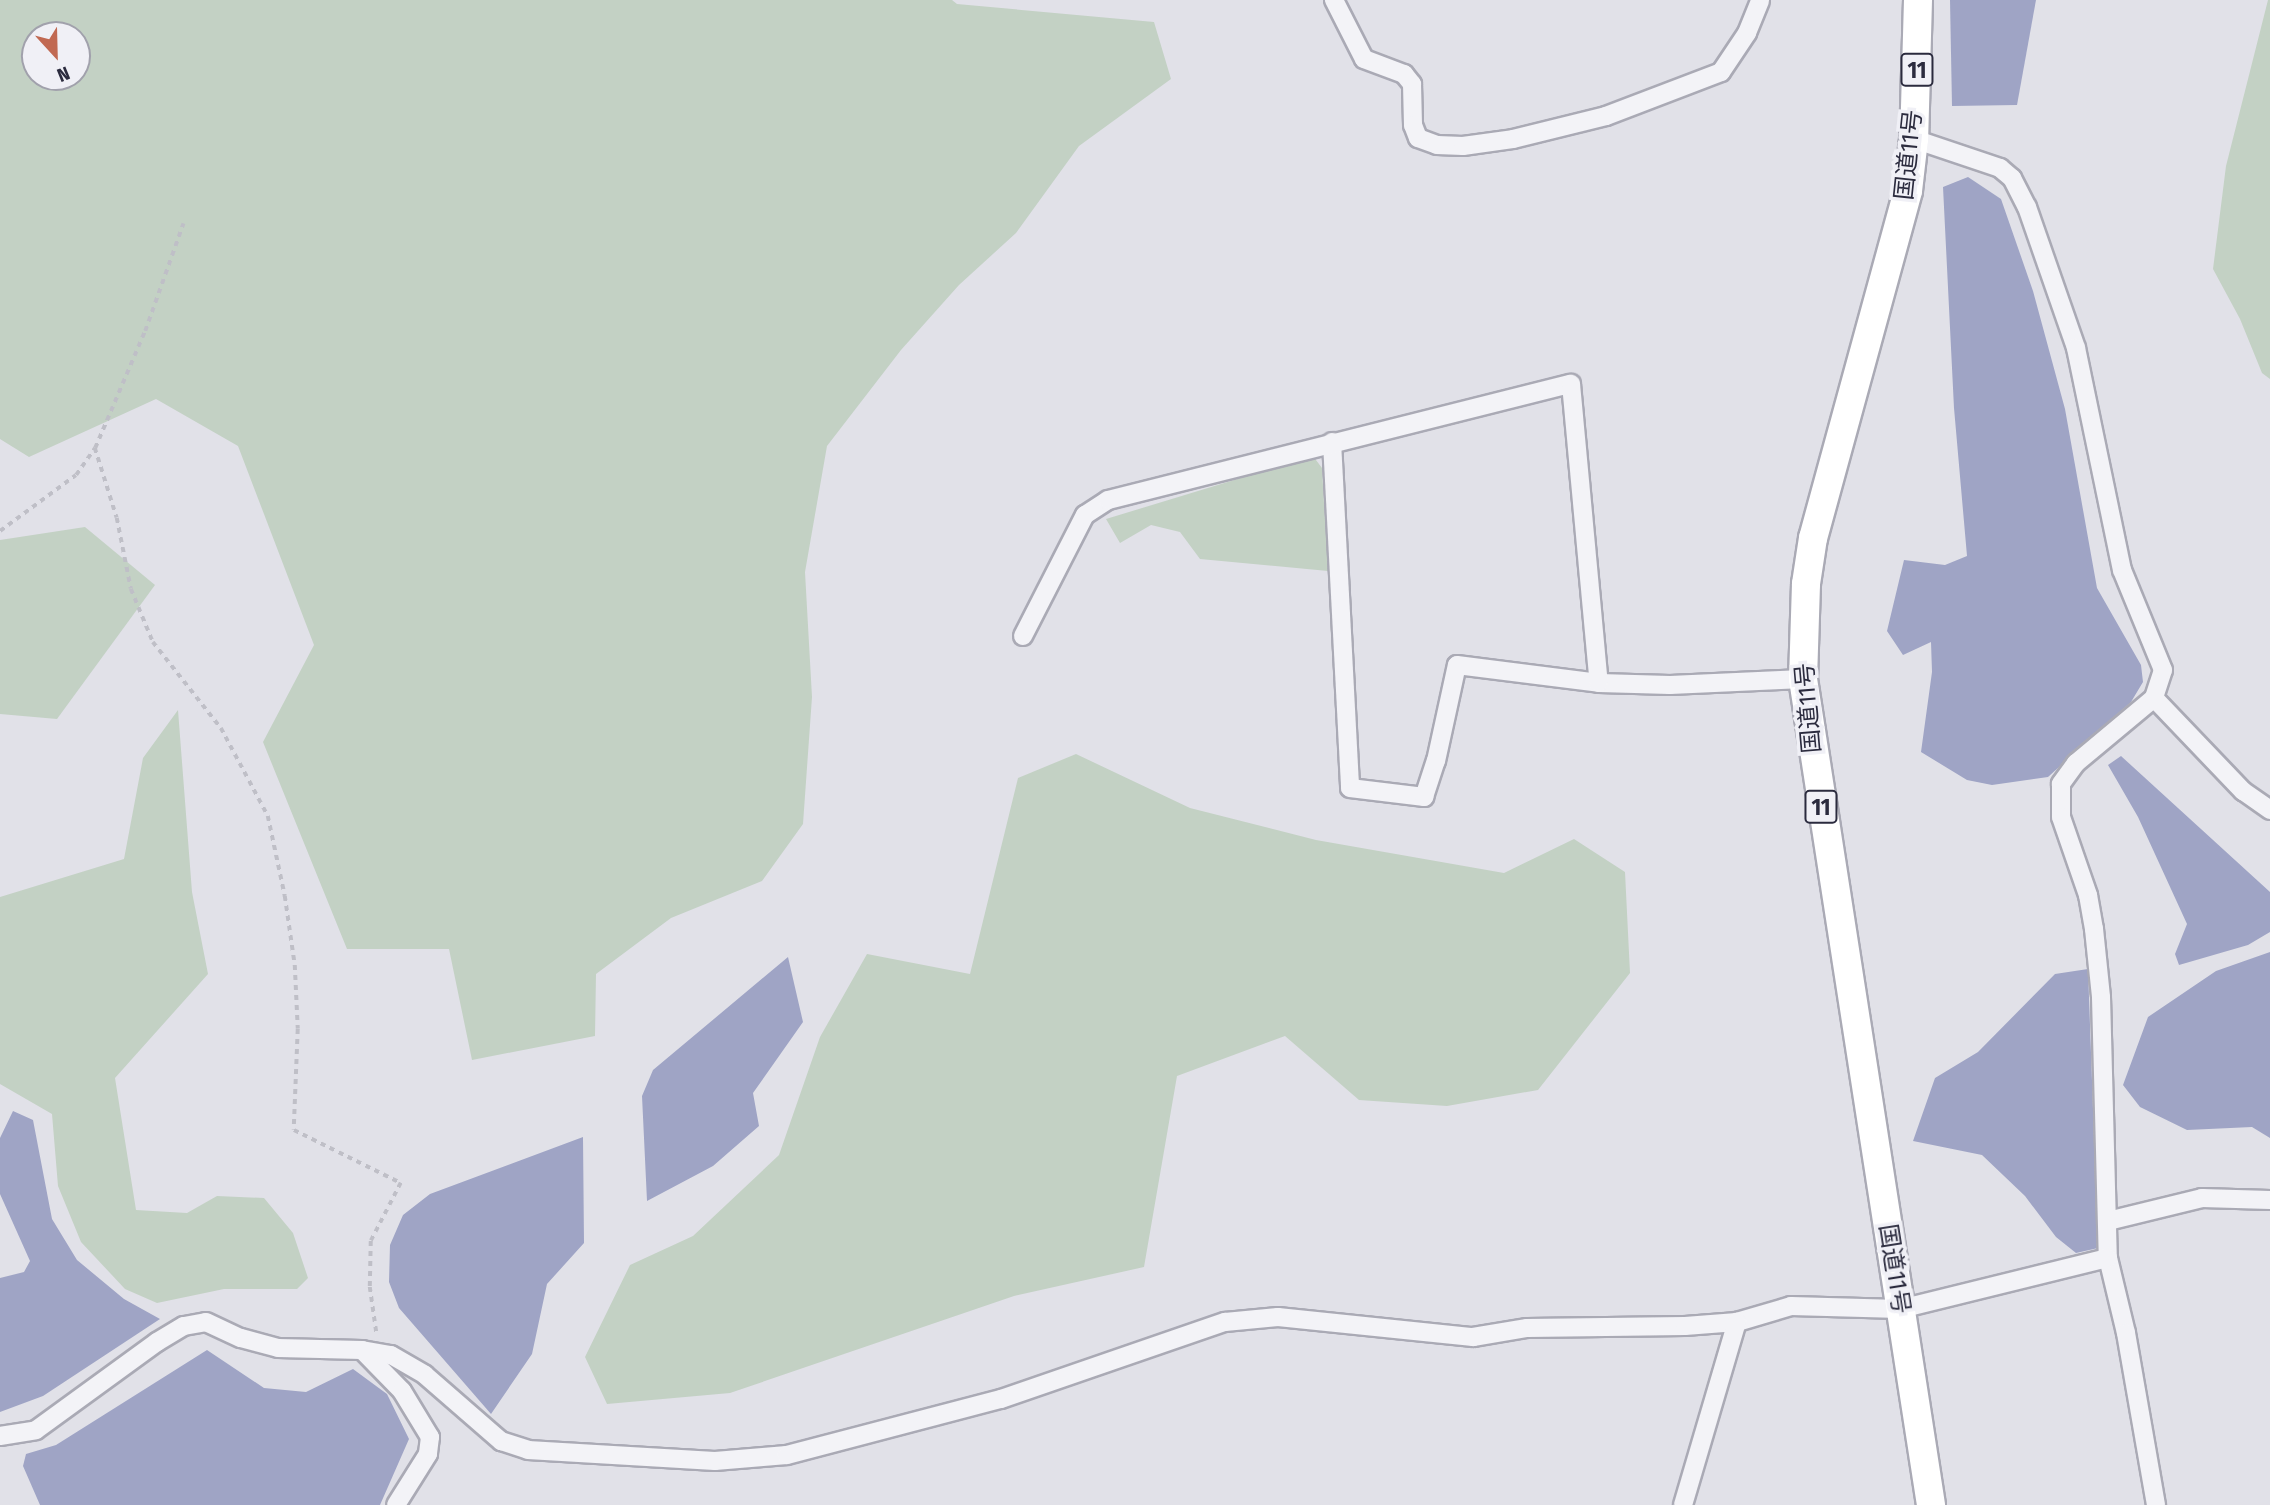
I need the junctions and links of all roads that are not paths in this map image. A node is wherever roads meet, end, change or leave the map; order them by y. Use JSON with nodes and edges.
{"nodes":[{"id":1,"x":1334,"y":0,"type":"edge"},
{"id":2,"x":1760,"y":0,"type":"edge"},
{"id":3,"x":1918,"y":0,"type":"edge"},
{"id":4,"x":1914,"y":139,"type":"junction"},
{"id":5,"x":1332,"y":442,"type":"junction"},
{"id":6,"x":1023,"y":636,"type":"dead end"},
{"id":7,"x":1803,"y":679,"type":"junction"},
{"id":8,"x":1599,"y":683,"type":"junction"},
{"id":9,"x":2154,"y":698,"type":"junction"},
{"id":10,"x":2270,"y":810,"type":"edge"},
{"id":11,"x":2270,"y":1200,"type":"edge"},
{"id":12,"x":2108,"y":1220,"type":"junction"},
{"id":13,"x":2108,"y":1258,"type":"junction"},
{"id":14,"x":1900,"y":1309,"type":"junction"},
{"id":15,"x":1737,"y":1322,"type":"junction"},
{"id":16,"x":370,"y":1345,"type":"junction"},
{"id":17,"x":0,"y":1436,"type":"edge"},
{"id":18,"x":396,"y":1505,"type":"edge"},
{"id":19,"x":1684,"y":1505,"type":"edge"},
{"id":20,"x":1931,"y":1505,"type":"edge"},
{"id":21,"x":2156,"y":1505,"type":"edge"}],
"edges":[{"from":1,"to":2,"type":"street"},
{"from":3,"to":4,"type":"highway","name":"国道11号","number":"11"},
{"from":4,"to":7,"type":"highway","name":"国道11号","number":"11"},
{"from":4,"to":9,"type":"street"},
{"from":5,"to":6,"type":"street"},
{"from":5,"to":8,"type":"street"},
{"from":5,"to":8,"type":"street"},
{"from":7,"to":8,"type":"street"},
{"from":7,"to":14,"type":"highway","name":"国道11号","number":"11"},
{"from":9,"to":10,"type":"street"},
{"from":9,"to":12,"type":"street"},
{"from":11,"to":12,"type":"street"},
{"from":12,"to":13,"type":"street"},
{"from":13,"to":14,"type":"street"},
{"from":13,"to":21,"type":"street"},
{"from":14,"to":15,"type":"street"},
{"from":14,"to":20,"type":"highway","name":"国道11号","number":"11"},
{"from":15,"to":16,"type":"street"},
{"from":15,"to":19,"type":"street"},
{"from":16,"to":17,"type":"street"},
{"from":16,"to":18,"type":"street"}]}
